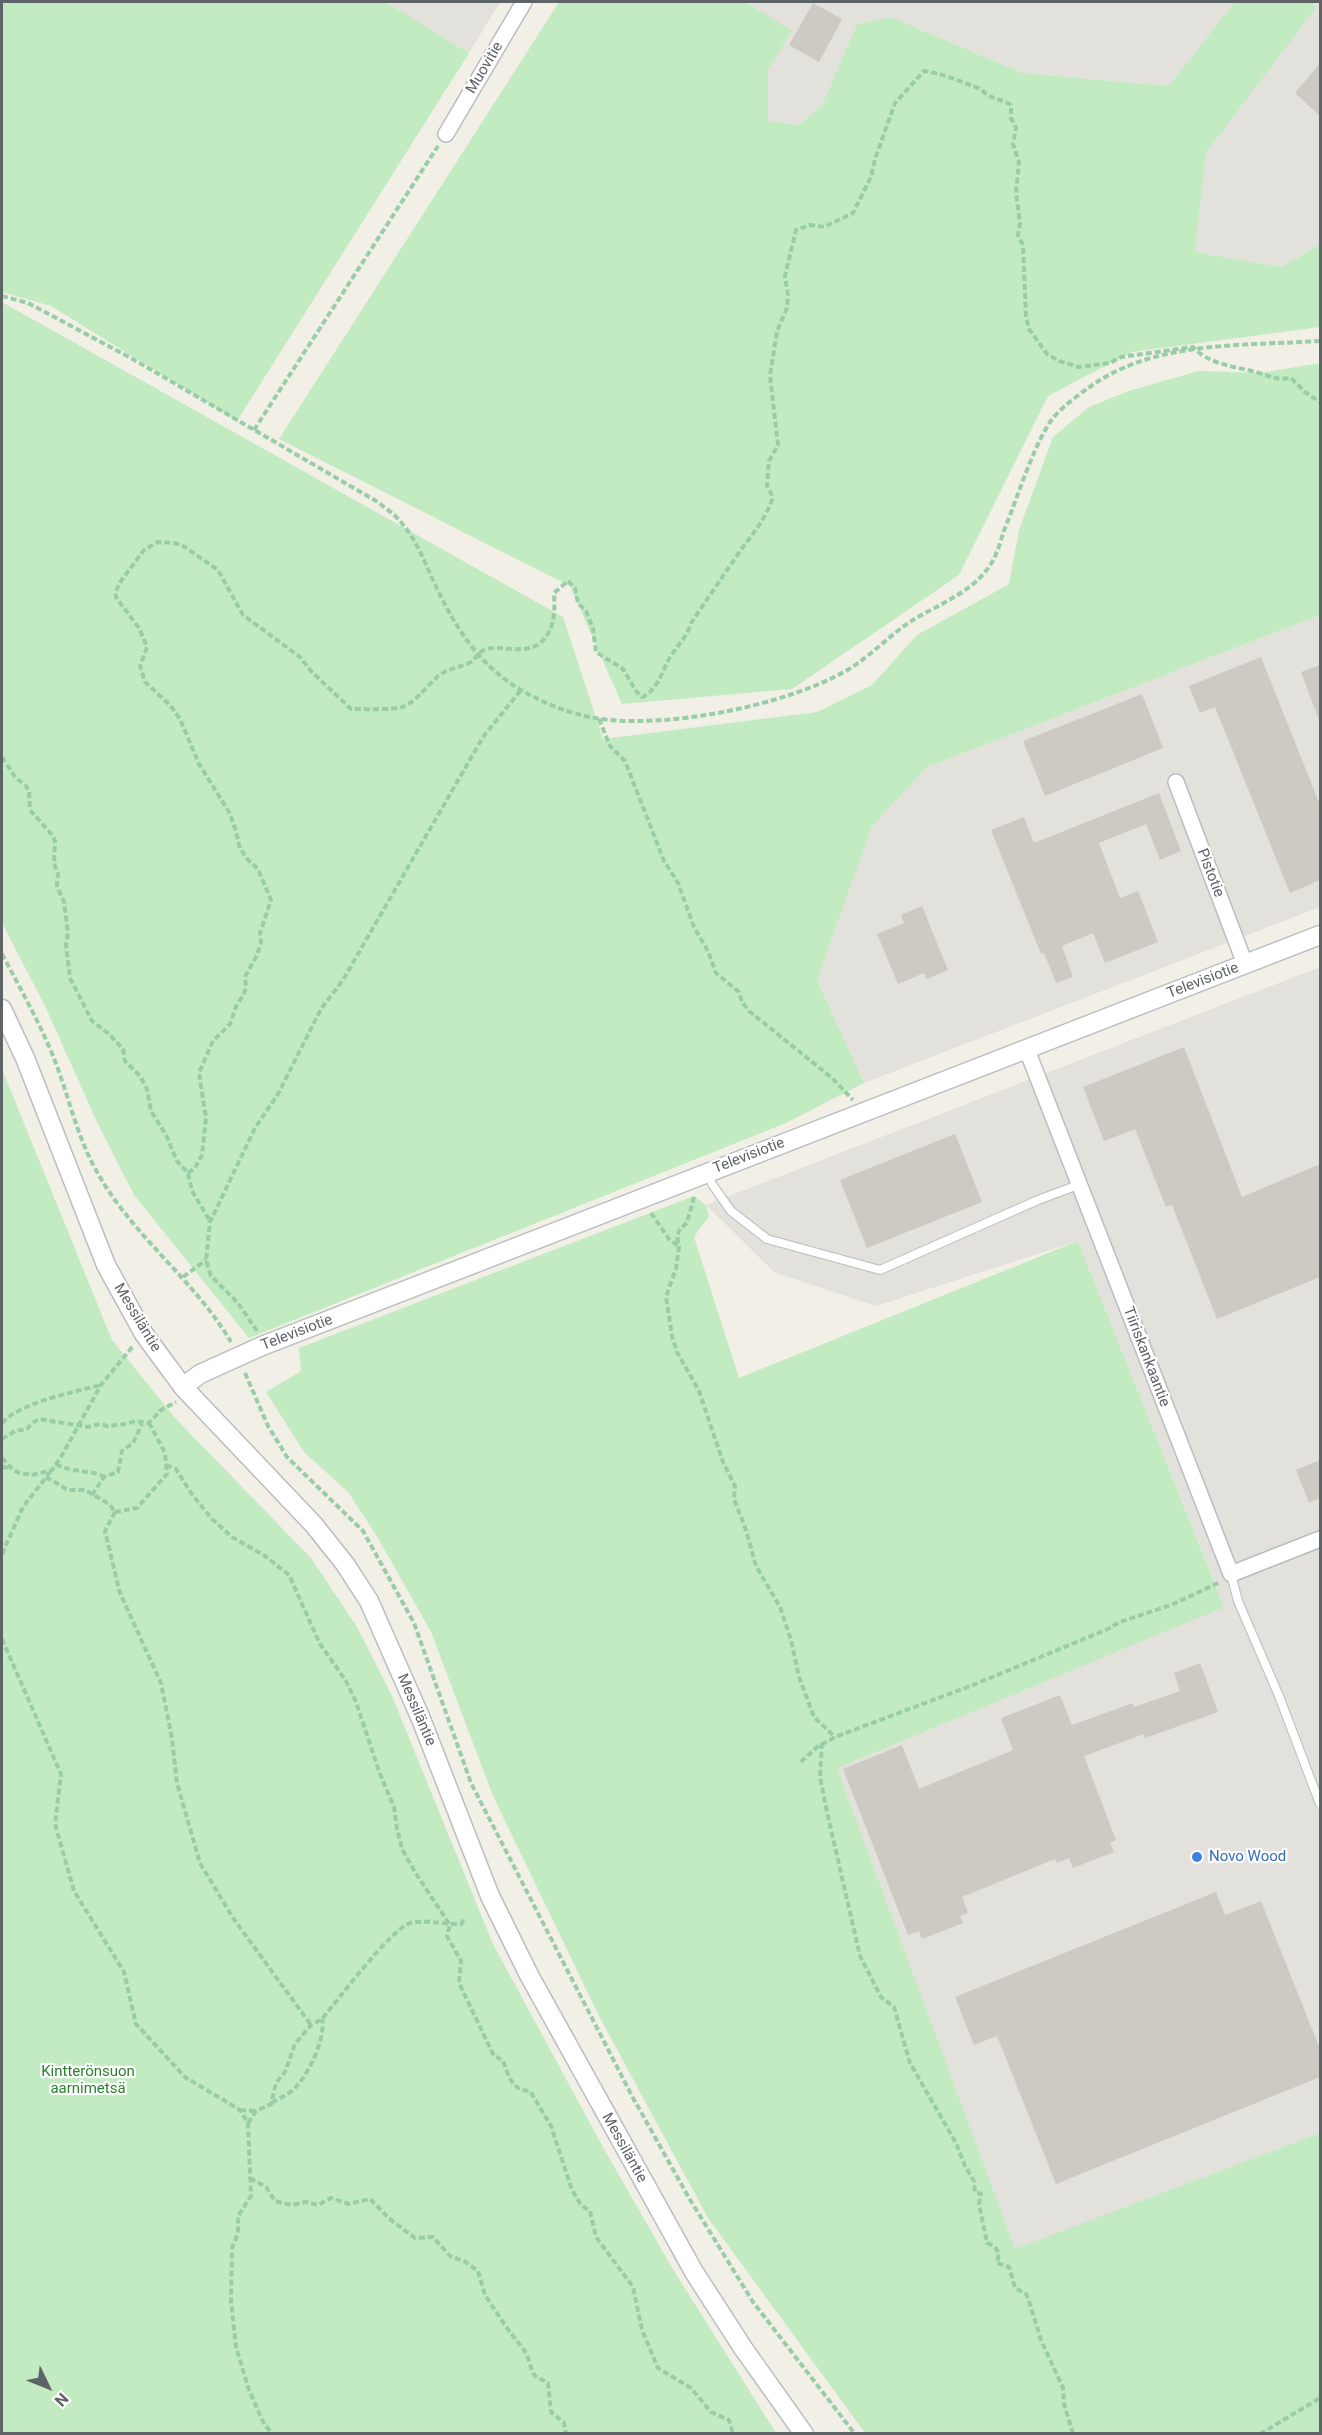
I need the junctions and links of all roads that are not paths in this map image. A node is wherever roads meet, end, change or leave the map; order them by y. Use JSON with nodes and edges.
{"nodes":[{"id":1,"x":524,"y":2,"type":"edge"},
{"id":2,"x":446,"y":134,"type":"road end"},
{"id":3,"x":1176,"y":782,"type":"dead end"},
{"id":4,"x":1320,"y":935,"type":"edge"},
{"id":5,"x":1245,"y":964,"type":"junction"},
{"id":6,"x":2,"y":1010,"type":"edge"},
{"id":7,"x":1027,"y":1050,"type":"junction"},
{"id":8,"x":699,"y":1175,"type":"junction"},
{"id":9,"x":1078,"y":1185,"type":"junction"},
{"id":10,"x":185,"y":1390,"type":"junction"},
{"id":11,"x":1320,"y":1539,"type":"edge"},
{"id":12,"x":1232,"y":1574,"type":"junction"},
{"id":13,"x":1320,"y":1804,"type":"edge"},
{"id":14,"x":804,"y":2433,"type":"edge"}],
"edges":[{"from":1,"to":2,"type":"street","name":"Muovitie"},
{"from":3,"to":5,"type":"street","name":"Pistotie"},
{"from":4,"to":5,"type":"street","name":"Televisiotie"},
{"from":5,"to":7,"type":"street","name":"Televisiotie"},
{"from":6,"to":10,"type":"street","name":"Messiläntie"},
{"from":7,"to":8,"type":"street","name":"Televisiotie"},
{"from":7,"to":9,"type":"street","name":"Tiiriskankaantie"},
{"from":8,"to":9,"type":"lane"},
{"from":8,"to":10,"type":"street","name":"Televisiotie"},
{"from":9,"to":12,"type":"street","name":"Tiiriskankaantie"},
{"from":10,"to":14,"type":"street","name":"Messiläntie"},
{"from":11,"to":12,"type":"street"},
{"from":12,"to":13,"type":"lane"}]}
